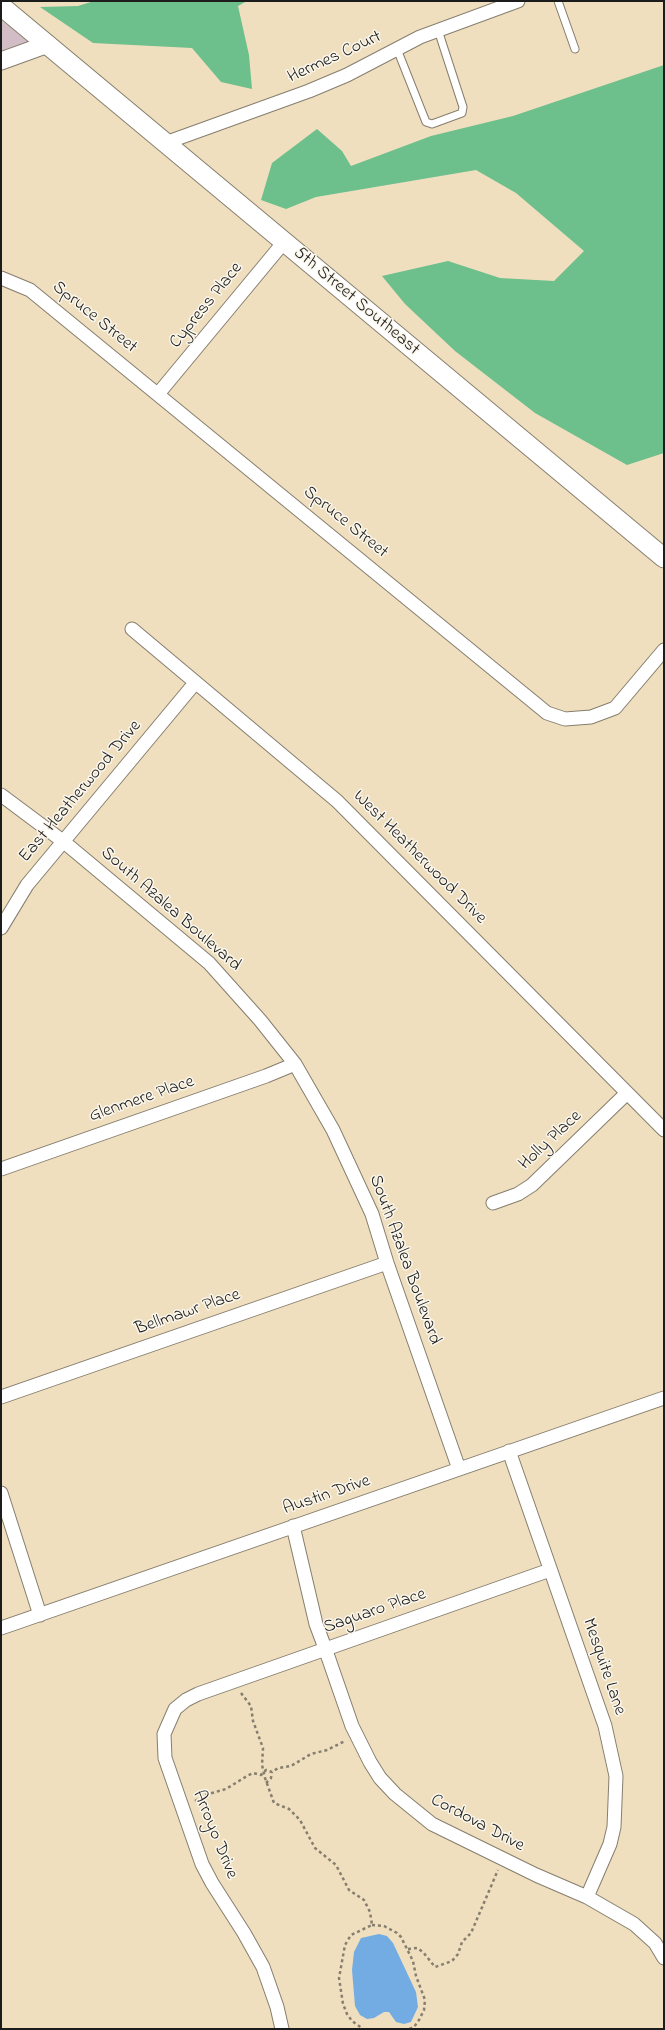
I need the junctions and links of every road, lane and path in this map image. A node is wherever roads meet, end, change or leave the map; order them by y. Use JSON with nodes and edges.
{"nodes":[{"id":1,"x":518,"y":1,"type":"edge"},
{"id":2,"x":558,"y":1,"type":"edge"},
{"id":3,"x":1,"y":6,"type":"edge"},
{"id":4,"x":438,"y":30,"type":"junction"},
{"id":5,"x":48,"y":44,"type":"junction"},
{"id":6,"x":398,"y":49,"type":"junction"},
{"id":7,"x":575,"y":49,"type":"dead end"},
{"id":8,"x":1,"y":61,"type":"edge"},
{"id":9,"x":165,"y":143,"type":"junction"},
{"id":10,"x":284,"y":242,"type":"junction"},
{"id":11,"x":1,"y":278,"type":"edge"},
{"id":12,"x":158,"y":394,"type":"junction"},
{"id":13,"x":664,"y":558,"type":"edge"},
{"id":14,"x":132,"y":629,"type":"dead end"},
{"id":15,"x":664,"y":650,"type":"edge"},
{"id":16,"x":194,"y":683,"type":"junction"},
{"id":17,"x":1,"y":795,"type":"edge"},
{"id":18,"x":64,"y":842,"type":"junction"},
{"id":19,"x":1,"y":928,"type":"edge"},
{"id":20,"x":295,"y":1064,"type":"junction"},
{"id":21,"x":627,"y":1093,"type":"junction"},
{"id":22,"x":664,"y":1130,"type":"edge"},
{"id":23,"x":1,"y":1169,"type":"edge"},
{"id":24,"x":493,"y":1204,"type":"dead end"},
{"id":25,"x":387,"y":1263,"type":"junction"},
{"id":26,"x":1,"y":1397,"type":"edge"},
{"id":27,"x":664,"y":1398,"type":"edge"},
{"id":28,"x":509,"y":1451,"type":"junction"},
{"id":29,"x":459,"y":1469,"type":"junction"},
{"id":30,"x":1,"y":1493,"type":"edge"},
{"id":31,"x":293,"y":1526,"type":"junction"},
{"id":32,"x":550,"y":1570,"type":"junction"},
{"id":33,"x":40,"y":1615,"type":"junction"},
{"id":34,"x":1,"y":1628,"type":"edge"},
{"id":35,"x":325,"y":1648,"type":"junction"},
{"id":36,"x":236,"y":1680,"type":"junction"},
{"id":37,"x":211,"y":1689,"type":"joint"},
{"id":38,"x":358,"y":1738,"type":"junction"},
{"id":39,"x":264,"y":1772,"type":"junction"},
{"id":40,"x":272,"y":1772,"type":"junction"},
{"id":41,"x":266,"y":1783,"type":"junction"},
{"id":42,"x":181,"y":1805,"type":"junction"},
{"id":43,"x":503,"y":1859,"type":"junction"},
{"id":44,"x":587,"y":1897,"type":"junction"},
{"id":45,"x":372,"y":1925,"type":"junction"},
{"id":46,"x":408,"y":1949,"type":"junction"},
{"id":47,"x":664,"y":1958,"type":"edge"},
{"id":48,"x":282,"y":2029,"type":"edge"},
{"id":49,"x":363,"y":2029,"type":"edge"},
{"id":50,"x":409,"y":2029,"type":"edge"}],
"edges":[{"from":1,"to":4,"type":"street","name":"Hermes Court"},
{"from":2,"to":7,"type":"lane"},
{"from":3,"to":5,"type":"main road","name":"5th Street Southeast"},
{"from":4,"to":6,"type":"street","name":"Hermes Court"},
{"from":4,"to":6,"type":"lane"},
{"from":5,"to":8,"type":"street"},
{"from":5,"to":9,"type":"main road","name":"5th Street Southeast"},
{"from":6,"to":9,"type":"street","name":"Hermes Court"},
{"from":9,"to":10,"type":"main road","name":"5th Street Southeast"},
{"from":10,"to":12,"type":"street","name":"Cypress Place"},
{"from":10,"to":13,"type":"main road","name":"5th Street Southeast"},
{"from":11,"to":12,"type":"street","name":"Spruce Street"},
{"from":12,"to":15,"type":"street","name":"Spruce Street"},
{"from":14,"to":16,"type":"street","name":"West Heatherwood Drive"},
{"from":16,"to":18,"type":"street","name":"East Heatherwood Drive"},
{"from":16,"to":21,"type":"street","name":"West Heatherwood Drive"},
{"from":17,"to":18,"type":"street","name":"South Azalea Boulevard"},
{"from":18,"to":19,"type":"street","name":"East Heatherwood Drive"},
{"from":18,"to":20,"type":"street","name":"South Azalea Boulevard"},
{"from":20,"to":23,"type":"street","name":"Glenmere Place"},
{"from":20,"to":25,"type":"street","name":"South Azalea Boulevard"},
{"from":21,"to":22,"type":"street","name":"West Heatherwood Drive"},
{"from":21,"to":24,"type":"street","name":"Holly Place"},
{"from":25,"to":26,"type":"street","name":"Bellmawr Place"},
{"from":25,"to":29,"type":"street","name":"South Azalea Boulevard"},
{"from":27,"to":28,"type":"street","name":"Austin Drive"},
{"from":28,"to":29,"type":"street","name":"Austin Drive"},
{"from":28,"to":32,"type":"street","name":"Mesquite Lane"},
{"from":29,"to":31,"type":"street","name":"Austin Drive"},
{"from":30,"to":33,"type":"street"},
{"from":31,"to":33,"type":"street","name":"Austin Drive"},
{"from":31,"to":35,"type":"street","name":"Cordova Drive"},
{"from":32,"to":35,"type":"street","name":"Saguaro Place"},
{"from":32,"to":44,"type":"street","name":"Mesquite Lane"},
{"from":33,"to":34,"type":"street","name":"Austin Drive"},
{"from":35,"to":36,"type":"street","name":"Saguaro Place"},
{"from":35,"to":38,"type":"street","name":"Cordova Drive"},
{"from":36,"to":37,"type":"street","name":"Saguaro Place"},
{"from":36,"to":39,"type":"path"},
{"from":37,"to":42,"type":"street","name":"Arroyo Drive"},
{"from":38,"to":40,"type":"path"},
{"from":38,"to":43,"type":"street","name":"Cordova Drive"},
{"from":39,"to":40,"type":"path"},
{"from":39,"to":41,"type":"path"},
{"from":39,"to":42,"type":"path"},
{"from":40,"to":41,"type":"path"},
{"from":41,"to":45,"type":"path"},
{"from":42,"to":48,"type":"street","name":"Arroyo Drive"},
{"from":43,"to":44,"type":"street","name":"Cordova Drive"},
{"from":43,"to":46,"type":"path"},
{"from":44,"to":47,"type":"street","name":"Cordova Drive"},
{"from":45,"to":46,"type":"path"},
{"from":45,"to":49,"type":"path"},
{"from":46,"to":50,"type":"path"}]}
